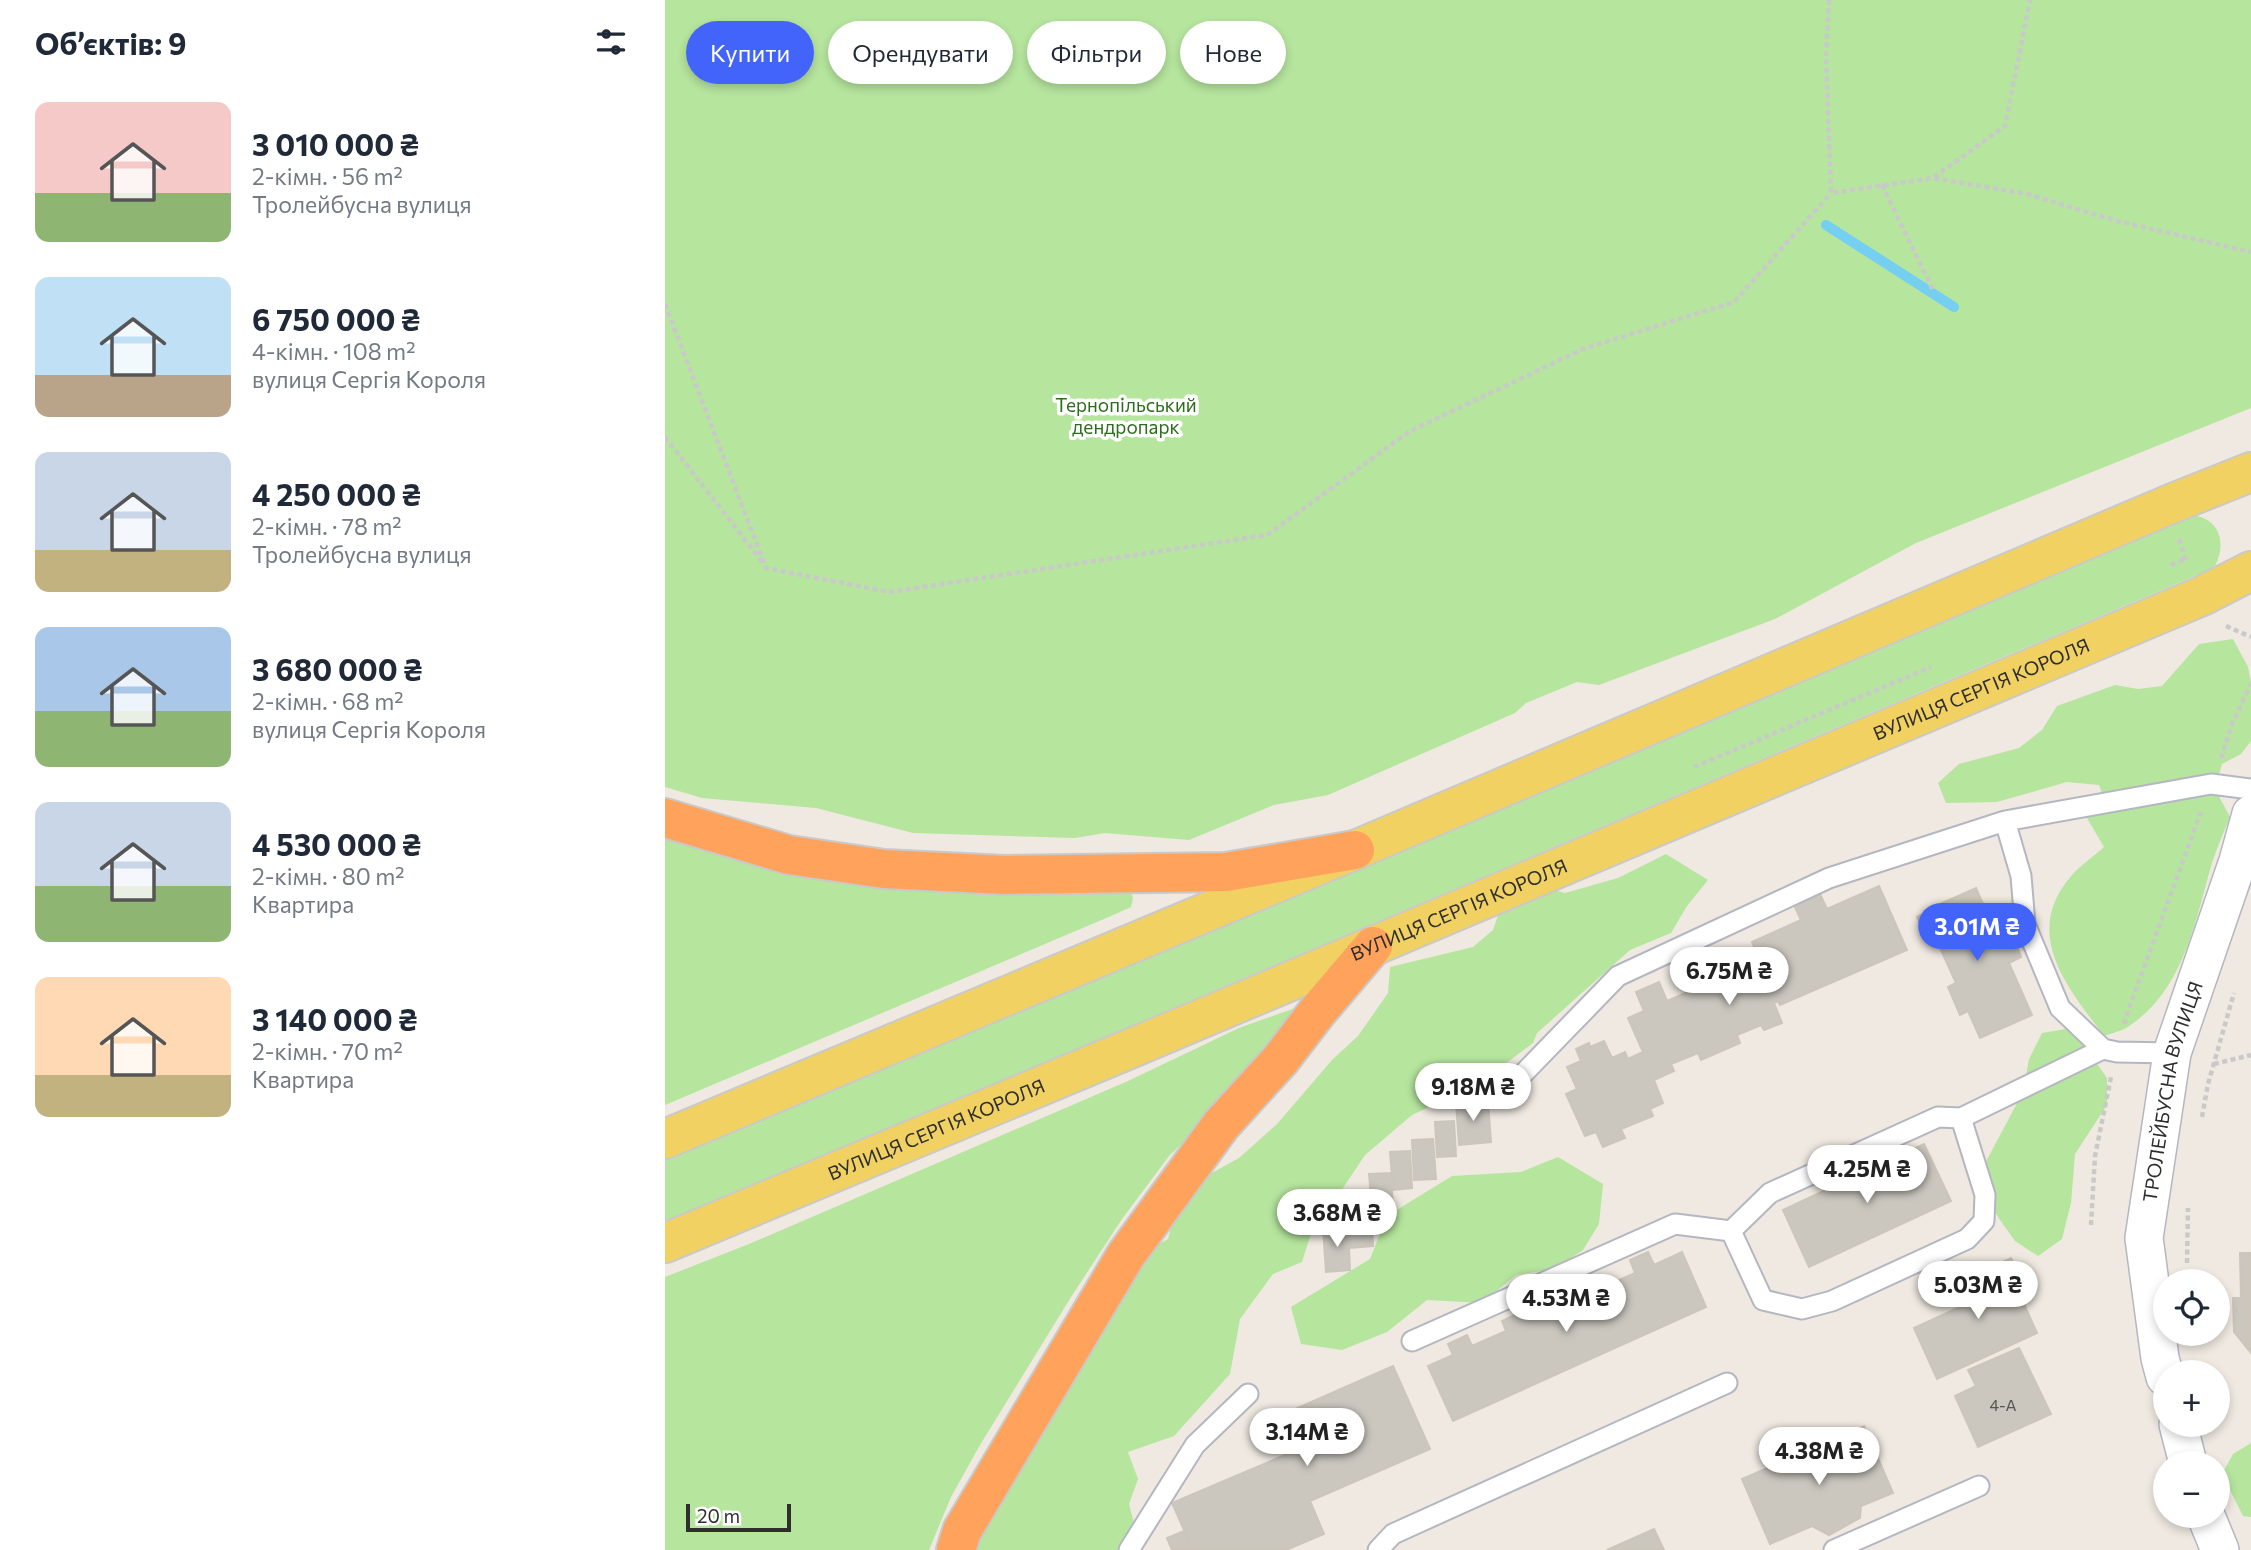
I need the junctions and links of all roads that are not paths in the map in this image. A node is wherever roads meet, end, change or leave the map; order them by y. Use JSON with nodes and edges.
{"nodes":[{"id":1,"x":2251,"y":472,"type":"edge"},
{"id":2,"x":2251,"y":571,"type":"edge"},
{"id":3,"x":2251,"y":789,"type":"edge"},
{"id":4,"x":2251,"y":814,"type":"edge"},
{"id":5,"x":665,"y":818,"type":"edge"},
{"id":6,"x":2005,"y":821,"type":"junction"},
{"id":7,"x":1355,"y":850,"type":"junction"},
{"id":8,"x":1373,"y":946,"type":"junction"},
{"id":9,"x":2110,"y":1051,"type":"junction"},
{"id":10,"x":2172,"y":1053,"type":"junction"},
{"id":11,"x":1517,"y":1081,"type":"dead end"},
{"id":12,"x":1961,"y":1118,"type":"junction"},
{"id":13,"x":665,"y":1139,"type":"edge"},
{"id":14,"x":1731,"y":1231,"type":"junction"},
{"id":15,"x":665,"y":1243,"type":"edge"},
{"id":16,"x":1412,"y":1340,"type":"dead end"},
{"id":17,"x":2160,"y":1360,"type":"edge"},
{"id":18,"x":1727,"y":1383,"type":"dead end"},
{"id":19,"x":1248,"y":1394,"type":"dead end"},
{"id":20,"x":1979,"y":1486,"type":"dead end"},
{"id":21,"x":2211,"y":1528,"type":"edge"},
{"id":22,"x":956,"y":1550,"type":"edge"},
{"id":23,"x":1129,"y":1550,"type":"edge"},
{"id":24,"x":1378,"y":1550,"type":"edge"},
{"id":25,"x":1834,"y":1550,"type":"edge"},
{"id":26,"x":2220,"y":1550,"type":"edge"}],
"edges":[{"from":1,"to":7,"type":"main road"},
{"from":2,"to":8,"type":"main road","name":"ВУЛИЦЯ СЕРГІЯ КОРОЛЯ"},
{"from":3,"to":6,"type":"lane"},
{"from":4,"to":10,"type":"street","name":"ТРОЛЕЙБУСНА ВУЛИЦЯ"},
{"from":5,"to":7,"type":"highway"},
{"from":6,"to":9,"type":"lane"},
{"from":6,"to":11,"type":"lane"},
{"from":7,"to":13,"type":"main road"},
{"from":8,"to":15,"type":"main road","name":"ВУЛИЦЯ СЕРГІЯ КОРОЛЯ"},
{"from":8,"to":22,"type":"highway"},
{"from":9,"to":10,"type":"lane"},
{"from":9,"to":12,"type":"lane"},
{"from":10,"to":17,"type":"street","name":"ТРОЛЕЙБУСНА ВУЛИЦЯ"},
{"from":12,"to":14,"type":"lane"},
{"from":12,"to":14,"type":"lane"},
{"from":14,"to":16,"type":"lane"},
{"from":18,"to":24,"type":"lane"},
{"from":19,"to":23,"type":"lane"},
{"from":20,"to":25,"type":"lane"},
{"from":21,"to":26,"type":"street"}]}
